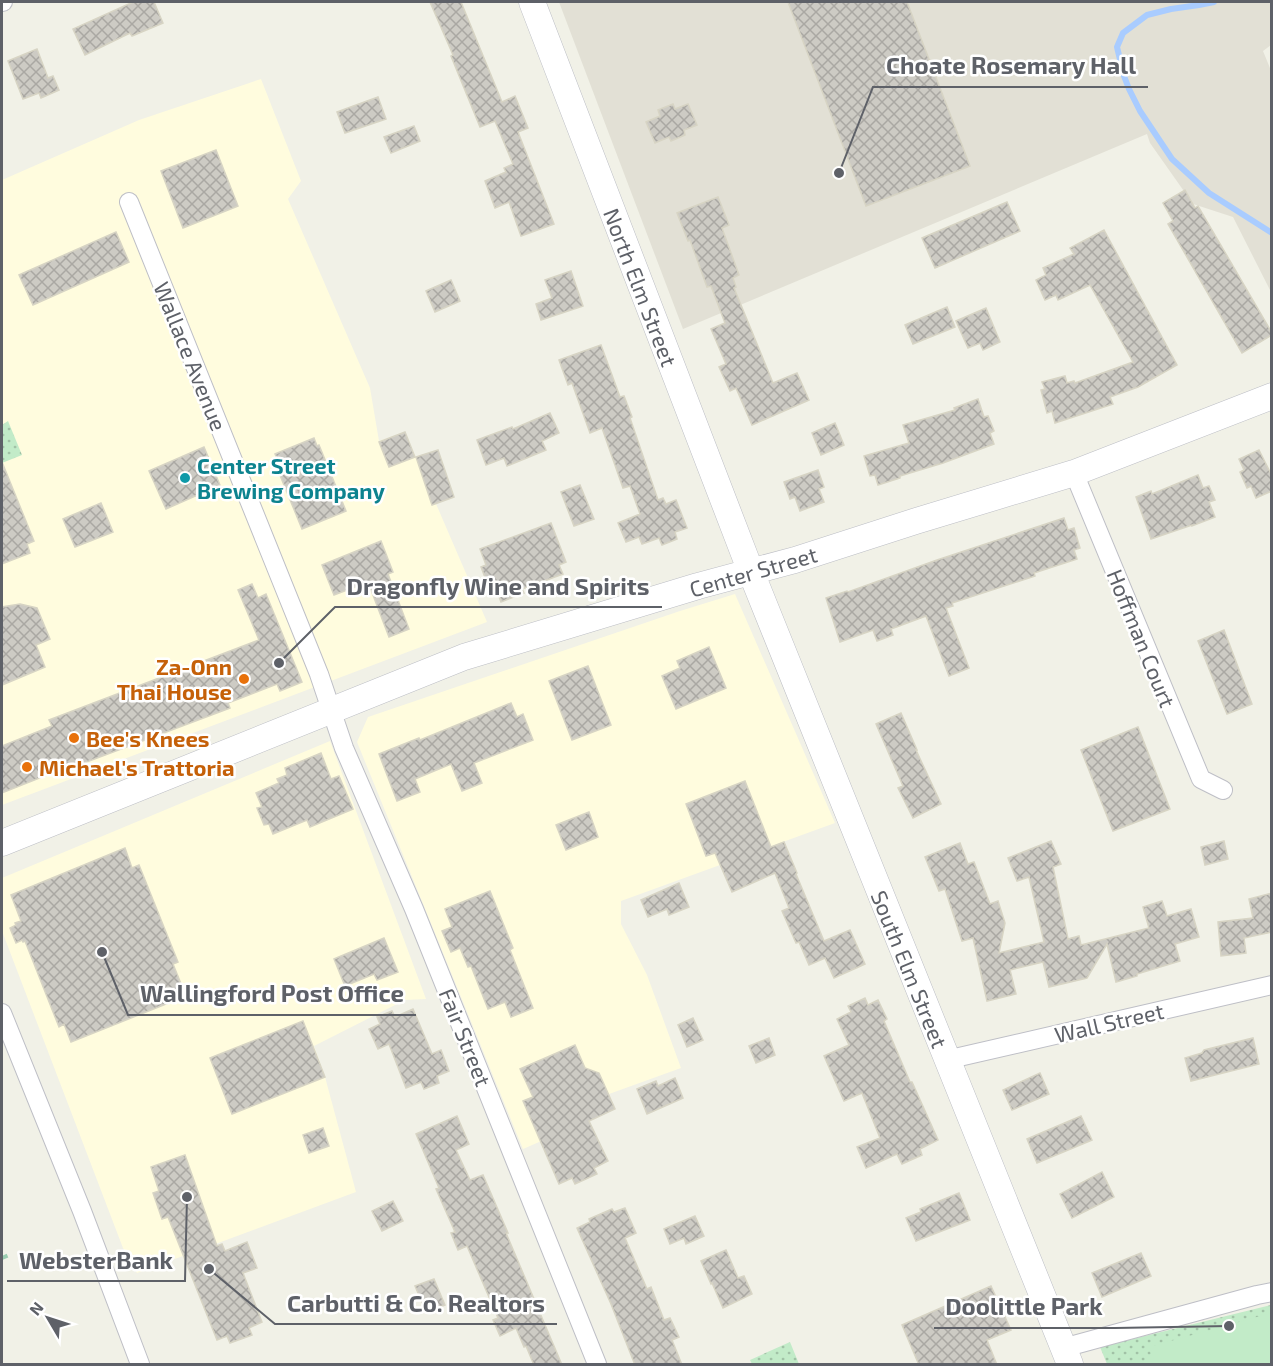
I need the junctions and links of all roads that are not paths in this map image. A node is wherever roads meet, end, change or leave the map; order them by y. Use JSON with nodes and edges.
{"nodes":[{"id":1,"x":532,"y":2,"type":"edge"},
{"id":2,"x":129,"y":202,"type":"dead end"},
{"id":3,"x":1272,"y":396,"type":"edge"},
{"id":4,"x":1074,"y":473,"type":"junction"},
{"id":5,"x":751,"y":572,"type":"junction"},
{"id":6,"x":332,"y":711,"type":"junction"},
{"id":7,"x":1223,"y":790,"type":"dead end"},
{"id":8,"x":2,"y":843,"type":"edge"},
{"id":9,"x":1272,"y":985,"type":"edge"},
{"id":10,"x":2,"y":1013,"type":"edge"},
{"id":11,"x":946,"y":1060,"type":"junction"},
{"id":12,"x":1272,"y":1292,"type":"edge"},
{"id":13,"x":1066,"y":1356,"type":"edge"},
{"id":14,"x":140,"y":1365,"type":"edge"},
{"id":15,"x":597,"y":1365,"type":"edge"}],
"edges":[{"from":1,"to":5,"type":"main road","name":"North Elm Street"},
{"from":2,"to":6,"type":"street","name":"Wallace Avenue"},
{"from":3,"to":4,"type":"main road","name":"Center Street"},
{"from":4,"to":5,"type":"main road","name":"Center Street"},
{"from":4,"to":7,"type":"street","name":"Hoffman Court"},
{"from":5,"to":6,"type":"main road","name":"Center Street"},
{"from":5,"to":11,"type":"main road","name":"South Elm Street"},
{"from":6,"to":8,"type":"main road","name":"Center Street"},
{"from":6,"to":15,"type":"street","name":"Fair Street"},
{"from":9,"to":11,"type":"street","name":"Wall Street"},
{"from":10,"to":14,"type":"street"},
{"from":11,"to":13,"type":"main road","name":"South Elm Street"},
{"from":12,"to":13,"type":"street"}]}
